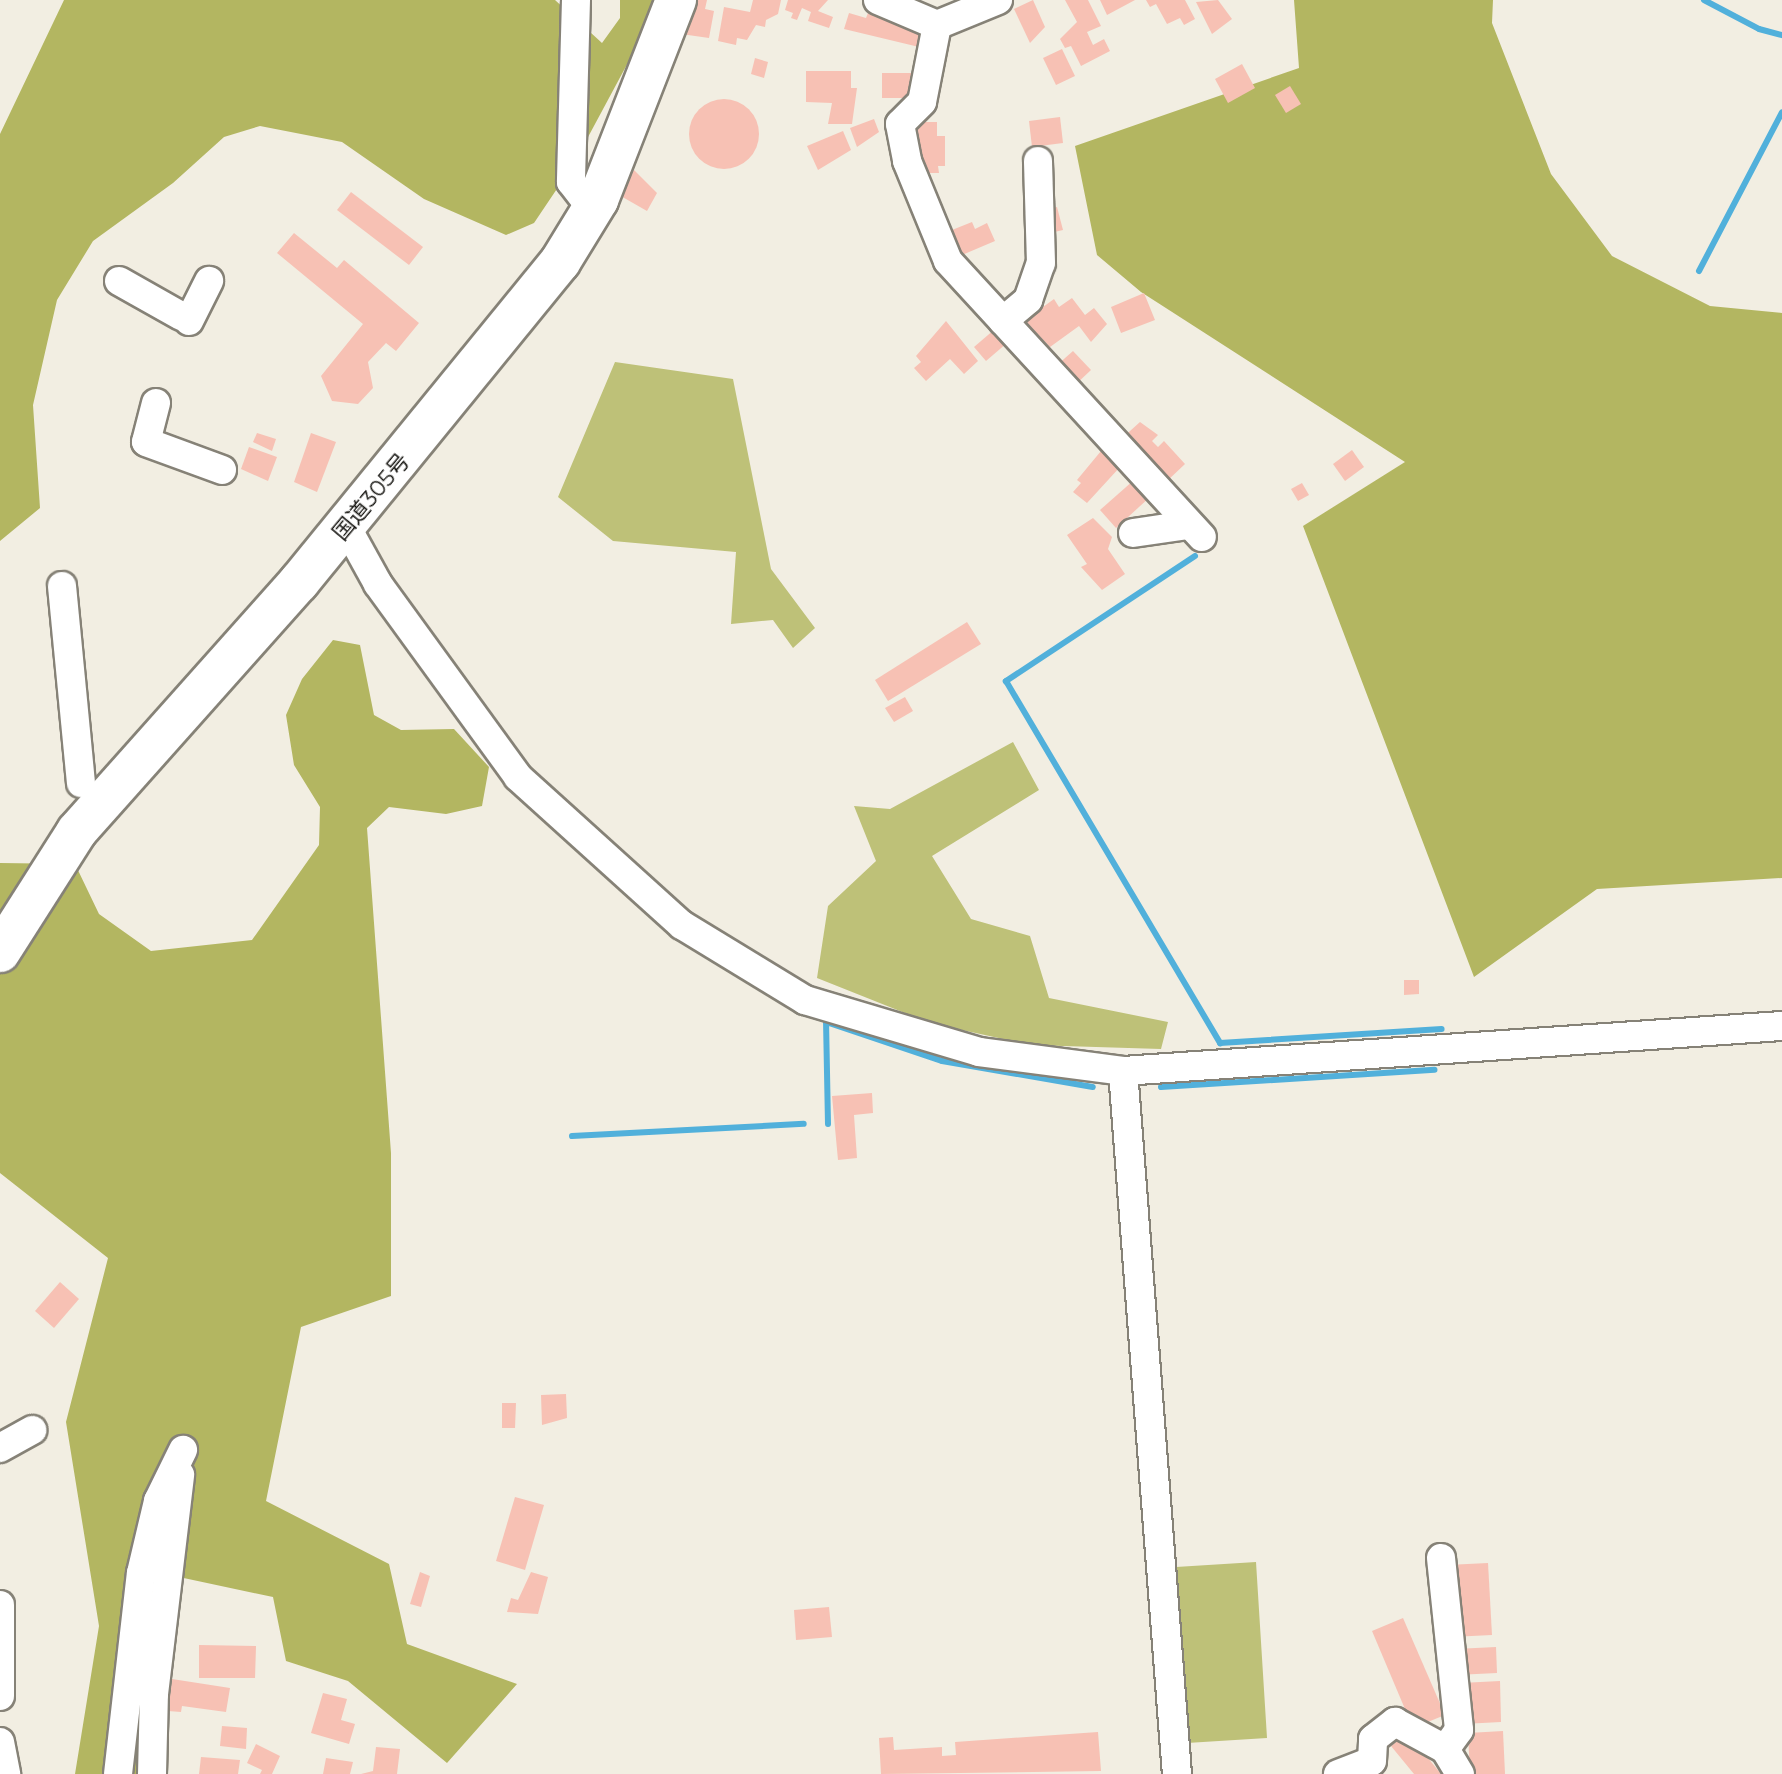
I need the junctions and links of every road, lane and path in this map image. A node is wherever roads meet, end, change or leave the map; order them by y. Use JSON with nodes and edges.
{"nodes":[{"id":1,"x":576,"y":0,"type":"edge"},
{"id":2,"x":676,"y":0,"type":"edge"},
{"id":3,"x":878,"y":0,"type":"edge"},
{"id":4,"x":998,"y":0,"type":"edge"},
{"id":5,"x":937,"y":25,"type":"junction"},
{"id":6,"x":1038,"y":161,"type":"dead end"},
{"id":7,"x":592,"y":209,"type":"junction"},
{"id":8,"x":119,"y":281,"type":"dead end"},
{"id":9,"x":209,"y":281,"type":"dead end"},
{"id":10,"x":1003,"y":321,"type":"junction"},
{"id":11,"x":156,"y":403,"type":"dead end"},
{"id":12,"x":222,"y":470,"type":"dead end"},
{"id":13,"x":346,"y":526,"type":"junction"},
{"id":14,"x":1133,"y":533,"type":"dead end"},
{"id":15,"x":62,"y":586,"type":"dead end"},
{"id":16,"x":81,"y":783,"type":"dead end"},
{"id":17,"x":0,"y":952,"type":"edge"},
{"id":18,"x":1782,"y":1026,"type":"edge"},
{"id":19,"x":1123,"y":1071,"type":"junction"},
{"id":20,"x":32,"y":1430,"type":"dead end"},
{"id":21,"x":0,"y":1448,"type":"edge"},
{"id":22,"x":1441,"y":1558,"type":"dead end"},
{"id":23,"x":0,"y":1605,"type":"edge"},
{"id":24,"x":0,"y":1696,"type":"edge"},
{"id":25,"x":0,"y":1742,"type":"edge"},
{"id":26,"x":1445,"y":1749,"type":"junction"},
{"id":27,"x":6,"y":1774,"type":"edge"},
{"id":28,"x":118,"y":1774,"type":"edge"},
{"id":29,"x":152,"y":1774,"type":"edge"},
{"id":30,"x":1177,"y":1774,"type":"edge"},
{"id":31,"x":1338,"y":1774,"type":"edge"},
{"id":32,"x":1460,"y":1774,"type":"edge"}],
"edges":[{"from":1,"to":7,"type":"street"},
{"from":2,"to":7,"type":"highway","name":"国道305号"},
{"from":3,"to":5,"type":"street"},
{"from":4,"to":5,"type":"street"},
{"from":5,"to":10,"type":"street"},
{"from":6,"to":10,"type":"street"},
{"from":7,"to":13,"type":"highway","name":"国道305号"},
{"from":8,"to":9,"type":"street"},
{"from":10,"to":14,"type":"street"},
{"from":11,"to":12,"type":"street"},
{"from":13,"to":17,"type":"highway","name":"国道305号"},
{"from":13,"to":19,"type":"street"},
{"from":15,"to":16,"type":"street"},
{"from":18,"to":19,"type":"street"},
{"from":19,"to":30,"type":"street"},
{"from":20,"to":21,"type":"street"},
{"from":22,"to":26,"type":"street"},
{"from":23,"to":24,"type":"street"},
{"from":25,"to":27,"type":"street"},
{"from":26,"to":31,"type":"street"},
{"from":26,"to":32,"type":"street"},
{"from":28,"to":29,"type":"street"}]}
